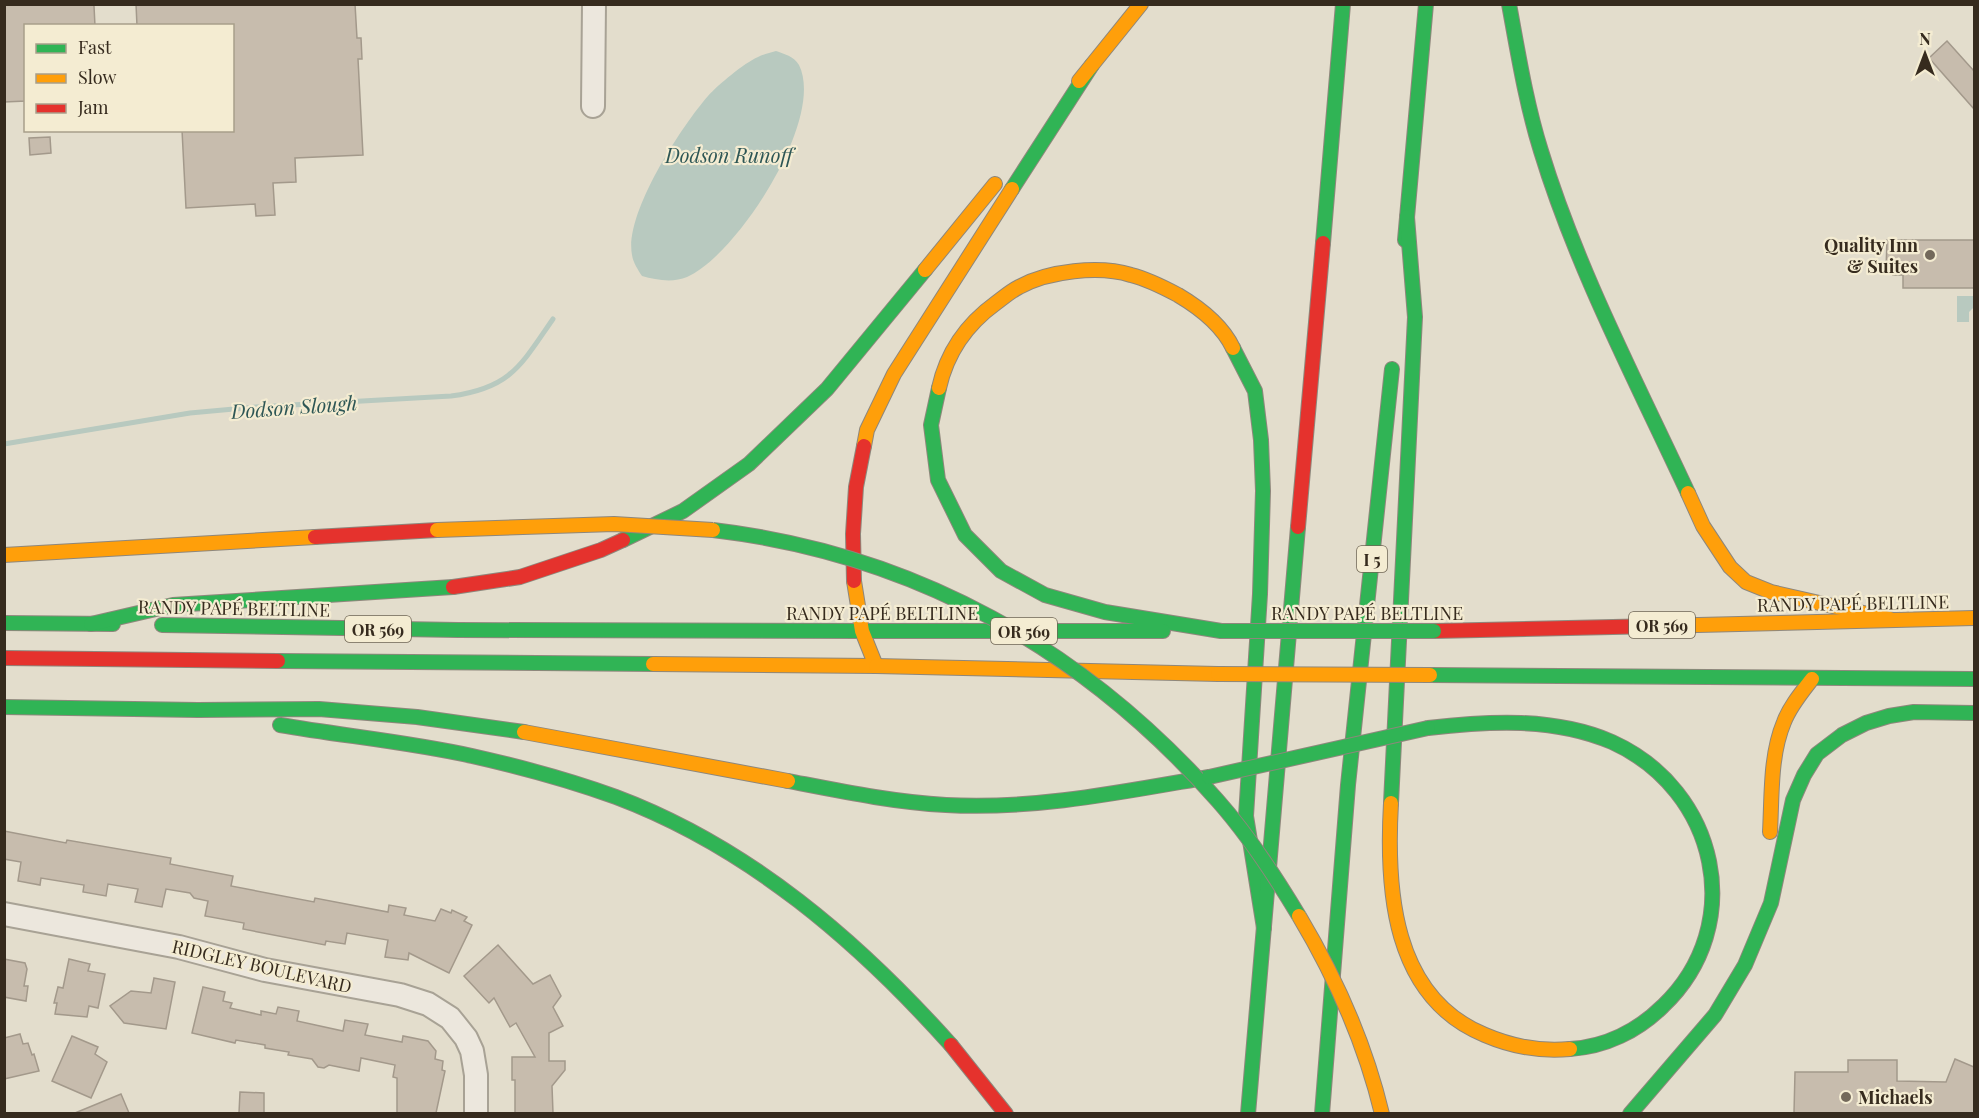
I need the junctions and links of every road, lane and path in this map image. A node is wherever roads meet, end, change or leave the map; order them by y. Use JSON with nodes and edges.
{"nodes":[{"id":1,"x":594,"y":4,"type":"edge"},
{"id":2,"x":1141,"y":4,"type":"edge"},
{"id":3,"x":1343,"y":4,"type":"edge"},
{"id":4,"x":1426,"y":4,"type":"edge"},
{"id":5,"x":1509,"y":4,"type":"edge"},
{"id":6,"x":1092,"y":66,"type":"junction"},
{"id":7,"x":592,"y":106,"type":"dead end"},
{"id":8,"x":1407,"y":217,"type":"junction"},
{"id":9,"x":1399,"y":300,"type":"dead end"},
{"id":10,"x":1393,"y":359,"type":"dead end"},
{"id":11,"x":4,"y":555,"type":"edge"},
{"id":12,"x":1974,"y":618,"type":"edge"},
{"id":13,"x":1890,"y":619,"type":"junction"},
{"id":14,"x":4,"y":623,"type":"edge"},
{"id":15,"x":91,"y":624,"type":"junction"},
{"id":16,"x":862,"y":631,"type":"junction"},
{"id":17,"x":1221,"y":631,"type":"junction"},
{"id":18,"x":4,"y":658,"type":"edge"},
{"id":19,"x":876,"y":666,"type":"junction"},
{"id":20,"x":1812,"y":679,"type":"junction"},
{"id":21,"x":1974,"y":679,"type":"edge"},
{"id":22,"x":4,"y":708,"type":"edge"},
{"id":23,"x":198,"y":710,"type":"junction"},
{"id":24,"x":1974,"y":713,"type":"edge"},
{"id":25,"x":4,"y":914,"type":"edge"},
{"id":26,"x":1760,"y":926,"type":"junction"},
{"id":27,"x":1264,"y":928,"type":"junction"},
{"id":28,"x":476,"y":1113,"type":"edge"},
{"id":29,"x":1006,"y":1113,"type":"edge"},
{"id":30,"x":1248,"y":1113,"type":"edge"},
{"id":31,"x":1322,"y":1113,"type":"edge"},
{"id":32,"x":1382,"y":1113,"type":"edge"},
{"id":33,"x":1630,"y":1113,"type":"edge"}],
"edges":[{"from":1,"to":7,"type":"street"},
{"from":2,"to":6,"type":"main road"},
{"from":3,"to":27,"type":"main road"},
{"from":4,"to":8,"type":"main road"},
{"from":5,"to":13,"type":"main road"},
{"from":6,"to":15,"type":"main road"},
{"from":6,"to":16,"type":"main road"},
{"from":8,"to":9,"type":"main road"},
{"from":8,"to":23,"type":"main road","bridge":true},
{"from":10,"to":31,"type":"main road","number":"I 5"},
{"from":11,"to":32,"type":"main road","bridge":true},
{"from":12,"to":13,"type":"main road","name":"RANDY PAPÉ BELTLINE","number":"OR 569"},
{"from":13,"to":17,"type":"main road","name":"RANDY PAPÉ BELTLINE","number":"OR 569","bridge":true},
{"from":14,"to":15,"type":"main road","name":"RANDY PAPÉ BELTLINE","number":"OR 569"},
{"from":15,"to":16,"type":"main road","name":"RANDY PAPÉ BELTLINE","number":"OR 569"},
{"from":16,"to":17,"type":"main road","name":"RANDY PAPÉ BELTLINE","number":"OR 569"},
{"from":16,"to":19,"type":"main road"},
{"from":17,"to":27,"type":"main road"},
{"from":18,"to":19,"type":"main road","number":"OR 569"},
{"from":19,"to":20,"type":"main road","number":"OR 569","bridge":true},
{"from":20,"to":21,"type":"main road","number":"OR 569"},
{"from":20,"to":26,"type":"main road"},
{"from":22,"to":23,"type":"main road"},
{"from":23,"to":29,"type":"main road"},
{"from":24,"to":26,"type":"main road"},
{"from":25,"to":28,"type":"street","name":"RIDGLEY BOULEVARD"},
{"from":26,"to":33,"type":"main road"},
{"from":27,"to":30,"type":"main road"}]}
